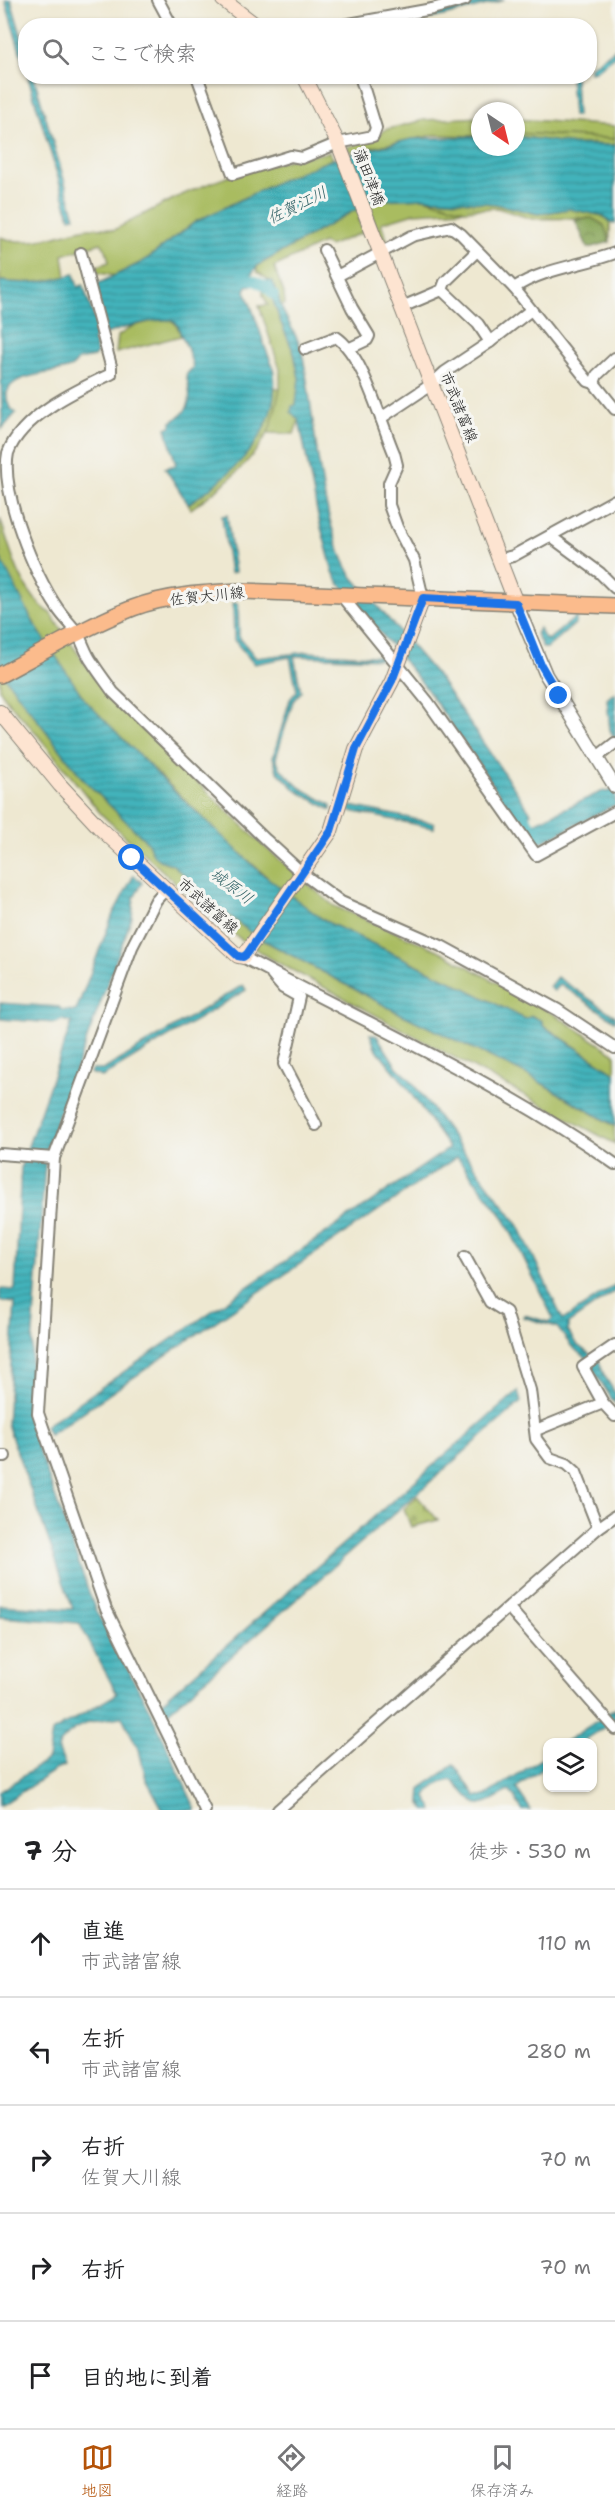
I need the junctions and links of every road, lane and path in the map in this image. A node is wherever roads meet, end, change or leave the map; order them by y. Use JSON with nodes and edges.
{"nodes":[{"id":1,"x":158,"y":0,"type":"edge"},
{"id":2,"x":223,"y":0,"type":"edge"},
{"id":3,"x":465,"y":0,"type":"edge"},
{"id":4,"x":432,"y":4,"type":"edge"},
{"id":5,"x":168,"y":18,"type":"edge"},
{"id":6,"x":247,"y":18,"type":"edge"},
{"id":7,"x":375,"y":18,"type":"edge"},
{"id":8,"x":200,"y":84,"type":"edge"},
{"id":9,"x":308,"y":84,"type":"edge"},
{"id":10,"x":363,"y":84,"type":"edge"},
{"id":11,"x":338,"y":142,"type":"junction"},
{"id":12,"x":369,"y":224,"type":"joint"},
{"id":13,"x":324,"y":250,"type":"dead end"},
{"id":14,"x":477,"y":251,"type":"junction"},
{"id":15,"x":81,"y":253,"type":"dead end"},
{"id":16,"x":380,"y":253,"type":"junction"},
{"id":17,"x":615,"y":253,"type":"edge"},
{"id":18,"x":337,"y":276,"type":"junction"},
{"id":19,"x":514,"y":288,"type":"junction"},
{"id":20,"x":442,"y":290,"type":"junction"},
{"id":21,"x":402,"y":307,"type":"junction"},
{"id":22,"x":531,"y":310,"type":"junction"},
{"id":23,"x":490,"y":342,"type":"junction"},
{"id":24,"x":350,"y":348,"type":"junction"},
{"id":25,"x":305,"y":349,"type":"dead end"},
{"id":26,"x":615,"y":358,"type":"edge"},
{"id":27,"x":594,"y":383,"type":"junction"},
{"id":28,"x":432,"y":384,"type":"junction"},
{"id":29,"x":615,"y":409,"type":"edge"},
{"id":30,"x":381,"y":418,"type":"junction"},
{"id":31,"x":615,"y":500,"type":"edge"},
{"id":32,"x":550,"y":536,"type":"junction"},
{"id":33,"x":501,"y":559,"type":"junction"},
{"id":34,"x":615,"y":588,"type":"edge"},
{"id":35,"x":342,"y":594,"type":"junction"},
{"id":36,"x":423,"y":598,"type":"junction"},
{"id":37,"x":516,"y":603,"type":"junction"},
{"id":38,"x":615,"y":606,"type":"edge"},
{"id":39,"x":77,"y":633,"type":"junction"},
{"id":40,"x":398,"y":663,"type":"junction"},
{"id":41,"x":0,"y":675,"type":"edge"},
{"id":42,"x":0,"y":712,"type":"edge"},
{"id":43,"x":614,"y":743,"type":"edge"},
{"id":44,"x":597,"y":757,"type":"junction"},
{"id":45,"x":614,"y":785,"type":"edge"},
{"id":46,"x":615,"y":812,"type":"edge"},
{"id":47,"x":303,"y":874,"type":"junction"},
{"id":48,"x":165,"y":890,"type":"junction"},
{"id":49,"x":245,"y":955,"type":"junction"},
{"id":50,"x":268,"y":970,"type":"junction"},
{"id":51,"x":615,"y":1048,"type":"edge"},
{"id":52,"x":316,"y":1125,"type":"dead end"},
{"id":53,"x":0,"y":1154,"type":"edge"},
{"id":54,"x":52,"y":1158,"type":"junction"},
{"id":55,"x":615,"y":1164,"type":"edge"},
{"id":56,"x":465,"y":1257,"type":"dead end"},
{"id":57,"x":615,"y":1345,"type":"edge"},
{"id":58,"x":603,"y":1403,"type":"junction"},
{"id":59,"x":615,"y":1416,"type":"edge"},
{"id":60,"x":536,"y":1430,"type":"junction"},
{"id":61,"x":615,"y":1516,"type":"edge"},
{"id":62,"x":598,"y":1528,"type":"junction"},
{"id":63,"x":509,"y":1608,"type":"junction"},
{"id":64,"x":614,"y":1727,"type":"edge"},
{"id":65,"x":205,"y":1810,"type":"edge"},
{"id":66,"x":278,"y":1810,"type":"edge"}],
"edges":[{"from":1,"to":5,"type":"street"},
{"from":2,"to":6,"type":"main road"},
{"from":3,"to":4,"type":"street"},
{"from":4,"to":7,"type":"street"},
{"from":8,"to":11,"type":"street"},
{"from":9,"to":11,"type":"main road"},
{"from":10,"to":11,"type":"street"},
{"from":11,"to":12,"type":"main road","name":"蒲田津橋"},
{"from":12,"to":16,"type":"main road","name":"市武諸富線"},
{"from":13,"to":18,"type":"street"},
{"from":14,"to":16,"type":"street"},
{"from":14,"to":19,"type":"street"},
{"from":14,"to":20,"type":"street"},
{"from":15,"to":39,"type":"street"},
{"from":16,"to":18,"type":"street"},
{"from":16,"to":21,"type":"main road","name":"市武諸富線"},
{"from":17,"to":19,"type":"street"},
{"from":18,"to":24,"type":"street"},
{"from":19,"to":22,"type":"street"},
{"from":20,"to":21,"type":"street"},
{"from":20,"to":23,"type":"street"},
{"from":21,"to":28,"type":"main road","name":"市武諸富線"},
{"from":22,"to":23,"type":"street"},
{"from":22,"to":27,"type":"street"},
{"from":23,"to":28,"type":"street"},
{"from":24,"to":25,"type":"street"},
{"from":24,"to":30,"type":"street"},
{"from":26,"to":27,"type":"street"},
{"from":27,"to":29,"type":"street"},
{"from":28,"to":30,"type":"street"},
{"from":28,"to":33,"type":"main road","name":"市武諸富線"},
{"from":30,"to":36,"type":"street"},
{"from":31,"to":32,"type":"street"},
{"from":32,"to":33,"type":"street"},
{"from":32,"to":34,"type":"street"},
{"from":33,"to":37,"type":"main road","name":"市武諸富線"},
{"from":35,"to":36,"type":"main road","name":"佐賀大川線"},
{"from":35,"to":39,"type":"main road","name":"佐賀大川線"},
{"from":35,"to":40,"type":"street"},
{"from":36,"to":37,"type":"main road"},
{"from":36,"to":40,"type":"main road","name":"市武諸富線"},
{"from":37,"to":38,"type":"main road"},
{"from":37,"to":44,"type":"street"},
{"from":39,"to":41,"type":"main road","name":"佐賀大川線"},
{"from":39,"to":47,"type":"street"},
{"from":40,"to":46,"type":"street"},
{"from":40,"to":47,"type":"main road","name":"市武諸富線"},
{"from":42,"to":48,"type":"main road","name":"市武諸富線"},
{"from":43,"to":44,"type":"street"},
{"from":44,"to":45,"type":"street"},
{"from":47,"to":49,"type":"main road","name":"市武諸富線"},
{"from":47,"to":51,"type":"street"},
{"from":48,"to":49,"type":"main road","name":"市武諸富線"},
{"from":48,"to":54,"type":"street"},
{"from":49,"to":50,"type":"street"},
{"from":50,"to":52,"type":"street"},
{"from":50,"to":55,"type":"street"},
{"from":53,"to":54,"type":"street"},
{"from":54,"to":65,"type":"street"},
{"from":56,"to":60,"type":"street"},
{"from":57,"to":58,"type":"street"},
{"from":58,"to":59,"type":"street"},
{"from":58,"to":60,"type":"street"},
{"from":60,"to":62,"type":"street"},
{"from":61,"to":62,"type":"street"},
{"from":62,"to":63,"type":"street"},
{"from":63,"to":64,"type":"street"},
{"from":63,"to":66,"type":"street"}]}
